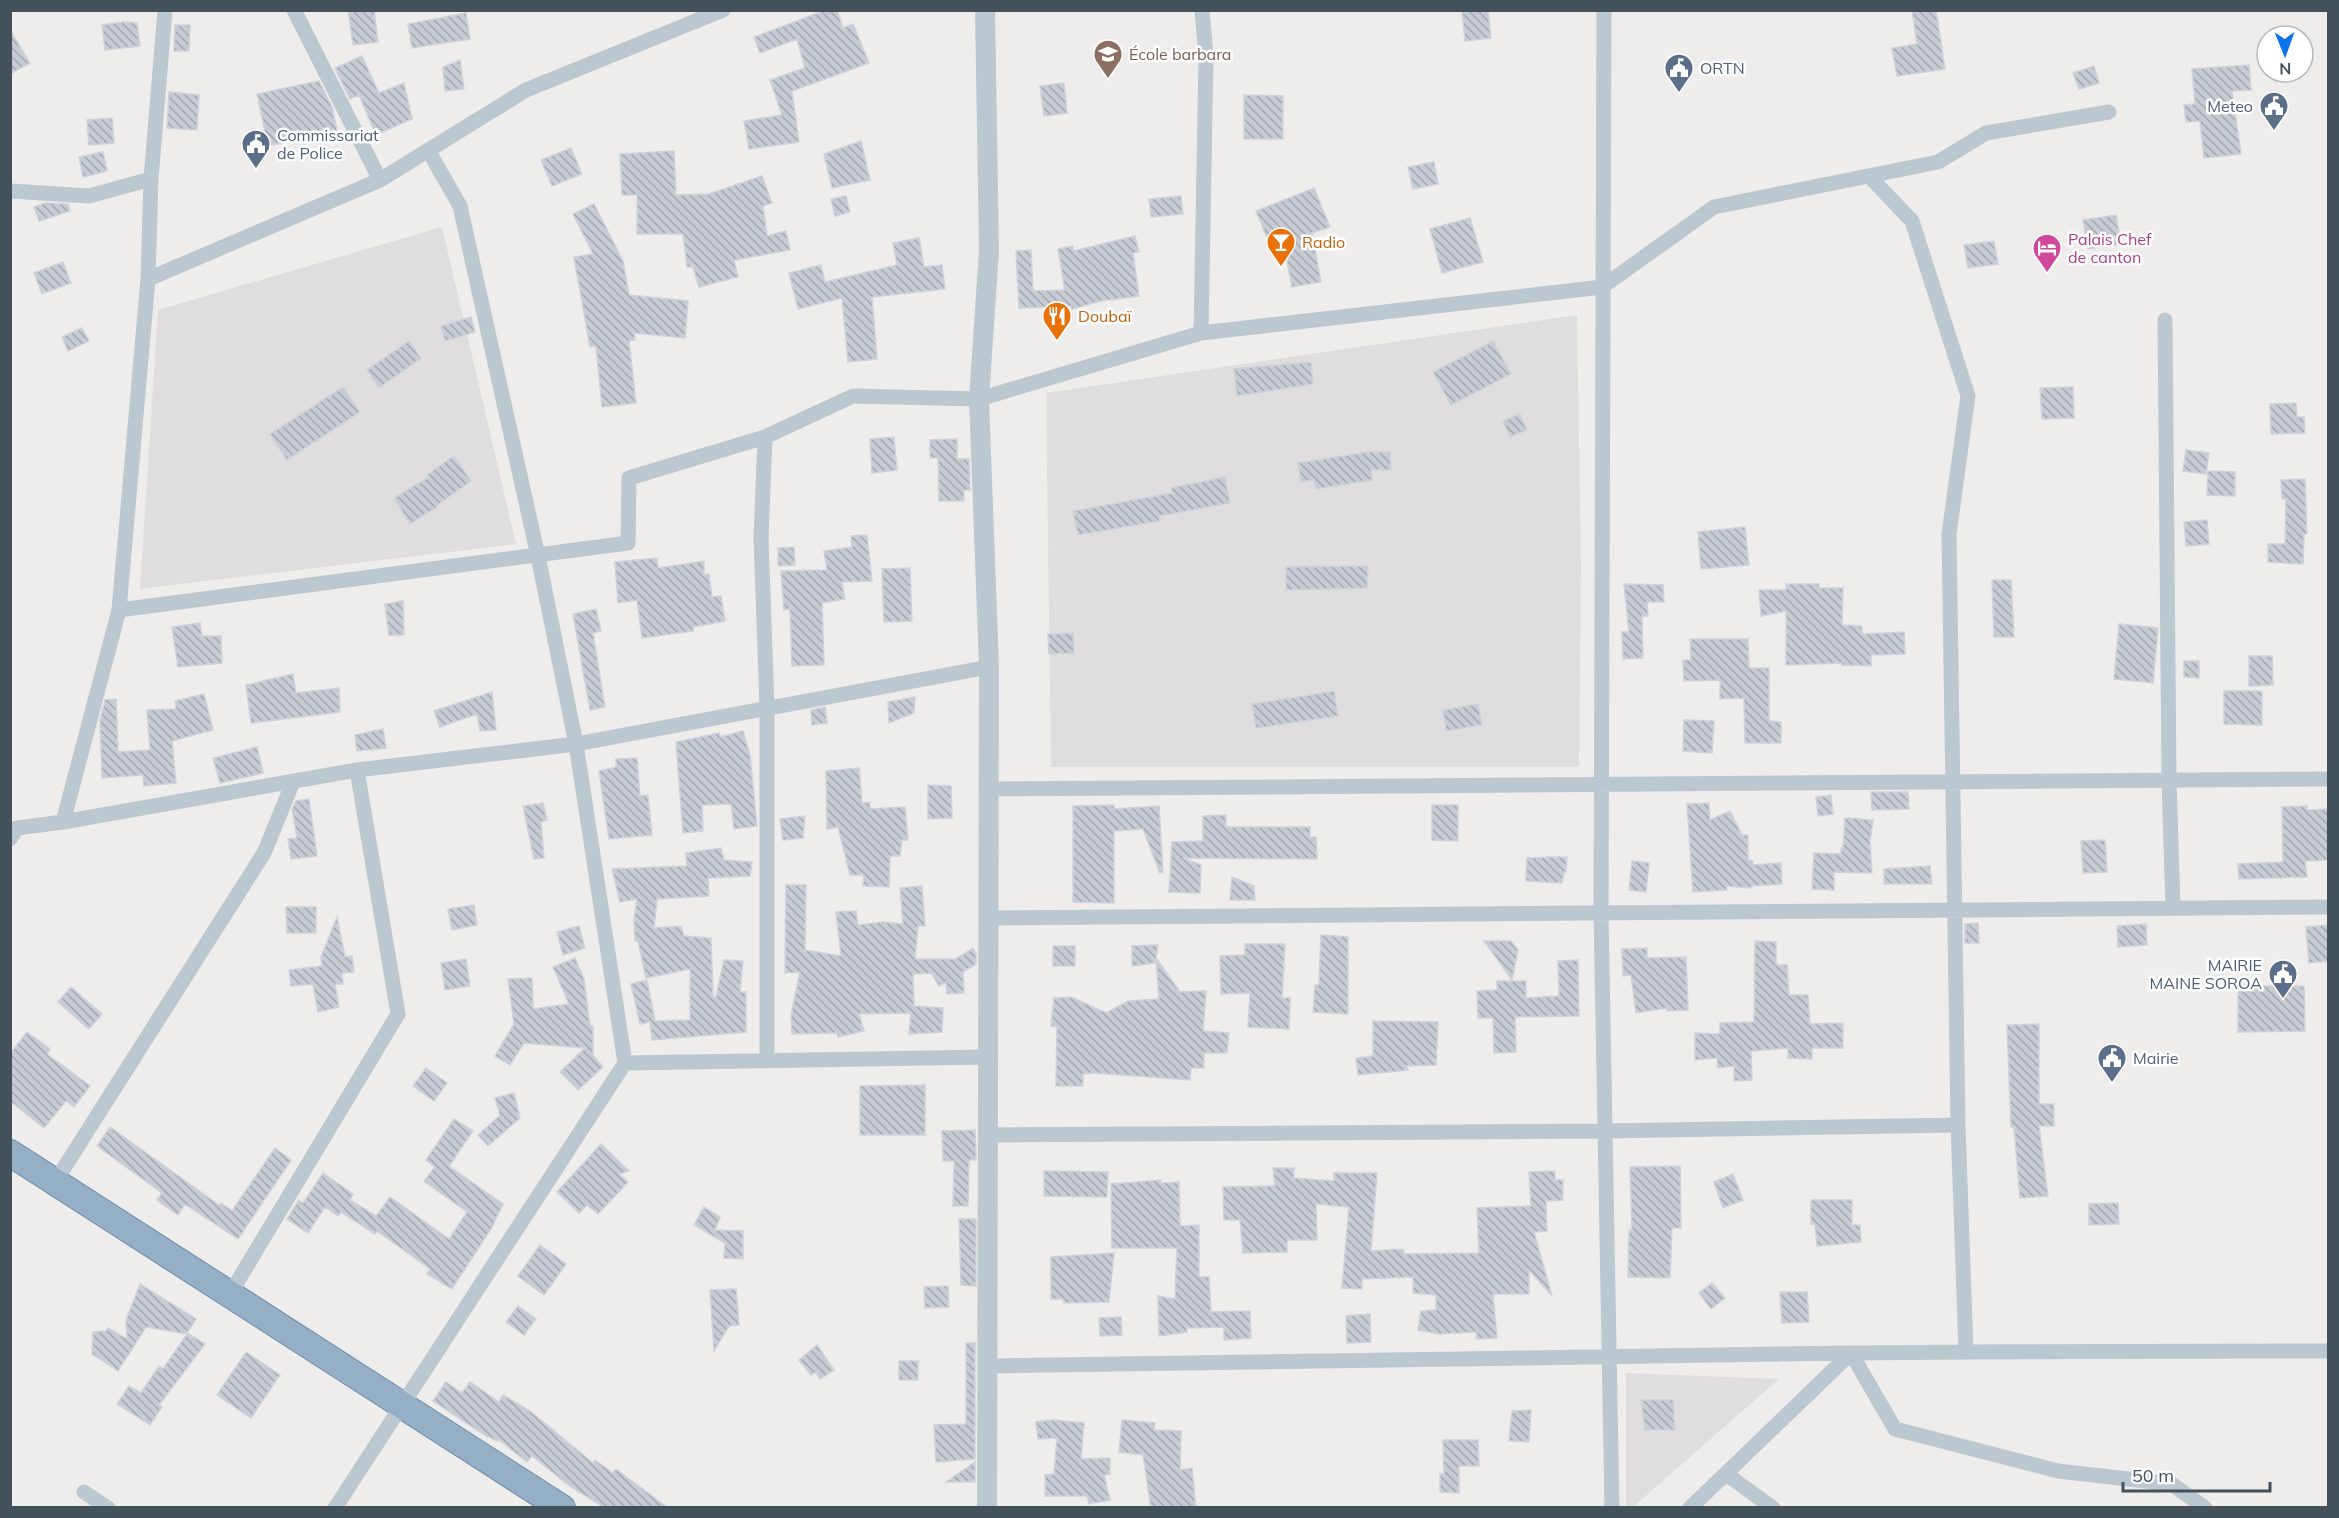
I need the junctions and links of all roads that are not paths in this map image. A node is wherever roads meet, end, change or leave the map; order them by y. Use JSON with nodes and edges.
{"nodes":[{"id":1,"x":165,"y":10,"type":"edge"},
{"id":2,"x":294,"y":10,"type":"edge"},
{"id":3,"x":723,"y":10,"type":"edge"},
{"id":4,"x":985,"y":10,"type":"edge"},
{"id":5,"x":1202,"y":10,"type":"edge"},
{"id":6,"x":1604,"y":10,"type":"edge"},
{"id":7,"x":2109,"y":112,"type":"dead end"},
{"id":8,"x":428,"y":150,"type":"junction"},
{"id":9,"x":1869,"y":176,"type":"junction"},
{"id":10,"x":151,"y":179,"type":"junction"},
{"id":11,"x":380,"y":180,"type":"junction"},
{"id":12,"x":10,"y":190,"type":"edge"},
{"id":13,"x":148,"y":279,"type":"junction"},
{"id":14,"x":1602,"y":287,"type":"junction"},
{"id":15,"x":2166,"y":320,"type":"dead end"},
{"id":16,"x":1201,"y":333,"type":"junction"},
{"id":17,"x":979,"y":399,"type":"junction"},
{"id":18,"x":765,"y":437,"type":"junction"},
{"id":19,"x":538,"y":556,"type":"junction"},
{"id":20,"x":119,"y":610,"type":"junction"},
{"id":21,"x":989,"y":668,"type":"junction"},
{"id":22,"x":767,"y":707,"type":"junction"},
{"id":23,"x":576,"y":744,"type":"junction"},
{"id":24,"x":357,"y":770,"type":"junction"},
{"id":25,"x":2328,"y":779,"type":"edge"},
{"id":26,"x":2169,"y":780,"type":"junction"},
{"id":27,"x":292,"y":782,"type":"junction"},
{"id":28,"x":1953,"y":782,"type":"junction"},
{"id":29,"x":1601,"y":784,"type":"junction"},
{"id":30,"x":988,"y":789,"type":"junction"},
{"id":31,"x":63,"y":822,"type":"junction"},
{"id":32,"x":10,"y":839,"type":"edge"},
{"id":33,"x":2328,"y":907,"type":"edge"},
{"id":34,"x":2173,"y":908,"type":"junction"},
{"id":35,"x":1956,"y":910,"type":"junction"},
{"id":36,"x":1601,"y":913,"type":"junction"},
{"id":37,"x":988,"y":918,"type":"junction"},
{"id":38,"x":988,"y":1057,"type":"junction"},
{"id":39,"x":767,"y":1060,"type":"junction"},
{"id":40,"x":625,"y":1063,"type":"junction"},
{"id":41,"x":1958,"y":1125,"type":"junction"},
{"id":42,"x":1605,"y":1131,"type":"junction"},
{"id":43,"x":988,"y":1135,"type":"junction"},
{"id":44,"x":10,"y":1153,"type":"edge"},
{"id":45,"x":55,"y":1182,"type":"junction"},
{"id":46,"x":230,"y":1294,"type":"junction"},
{"id":47,"x":2328,"y":1351,"type":"edge"},
{"id":48,"x":1966,"y":1352,"type":"junction"},
{"id":49,"x":1851,"y":1353,"type":"junction"},
{"id":50,"x":1610,"y":1355,"type":"junction"},
{"id":51,"x":988,"y":1366,"type":"junction"},
{"id":52,"x":403,"y":1405,"type":"junction"},
{"id":53,"x":1726,"y":1474,"type":"junction"},
{"id":54,"x":84,"y":1492,"type":"dead end"},
{"id":55,"x":108,"y":1508,"type":"edge"},
{"id":56,"x":335,"y":1508,"type":"edge"},
{"id":57,"x":562,"y":1508,"type":"edge"},
{"id":58,"x":987,"y":1508,"type":"edge"},
{"id":59,"x":1612,"y":1508,"type":"edge"},
{"id":60,"x":1690,"y":1508,"type":"edge"},
{"id":61,"x":1773,"y":1508,"type":"edge"},
{"id":62,"x":2205,"y":1508,"type":"edge"}],
"edges":[{"from":1,"to":10,"type":"street"},
{"from":2,"to":11,"type":"street"},
{"from":3,"to":8,"type":"street"},
{"from":4,"to":17,"type":"street"},
{"from":5,"to":16,"type":"street"},
{"from":6,"to":14,"type":"street"},
{"from":7,"to":9,"type":"street"},
{"from":8,"to":11,"type":"street"},
{"from":8,"to":19,"type":"street"},
{"from":9,"to":14,"type":"street"},
{"from":9,"to":28,"type":"street"},
{"from":10,"to":12,"type":"street"},
{"from":10,"to":13,"type":"street"},
{"from":11,"to":13,"type":"street"},
{"from":13,"to":20,"type":"street"},
{"from":14,"to":16,"type":"street"},
{"from":14,"to":29,"type":"street"},
{"from":15,"to":26,"type":"street"},
{"from":16,"to":17,"type":"street"},
{"from":17,"to":18,"type":"street"},
{"from":17,"to":21,"type":"street"},
{"from":18,"to":19,"type":"street"},
{"from":18,"to":22,"type":"street"},
{"from":19,"to":20,"type":"street"},
{"from":19,"to":23,"type":"street"},
{"from":20,"to":31,"type":"street"},
{"from":21,"to":22,"type":"street"},
{"from":21,"to":30,"type":"street"},
{"from":22,"to":23,"type":"street"},
{"from":22,"to":39,"type":"street"},
{"from":23,"to":24,"type":"street"},
{"from":23,"to":40,"type":"street"},
{"from":24,"to":27,"type":"street"},
{"from":24,"to":46,"type":"street"},
{"from":25,"to":26,"type":"street"},
{"from":26,"to":28,"type":"street"},
{"from":26,"to":34,"type":"street"},
{"from":27,"to":31,"type":"street"},
{"from":27,"to":45,"type":"street"},
{"from":28,"to":29,"type":"street"},
{"from":28,"to":35,"type":"street"},
{"from":29,"to":30,"type":"street"},
{"from":29,"to":36,"type":"street"},
{"from":30,"to":37,"type":"street"},
{"from":31,"to":32,"type":"street"},
{"from":33,"to":34,"type":"street"},
{"from":34,"to":35,"type":"street"},
{"from":35,"to":36,"type":"street"},
{"from":35,"to":41,"type":"street"},
{"from":36,"to":37,"type":"street"},
{"from":36,"to":42,"type":"street"},
{"from":37,"to":38,"type":"street"},
{"from":38,"to":39,"type":"street"},
{"from":38,"to":43,"type":"street"},
{"from":39,"to":40,"type":"street"},
{"from":40,"to":52,"type":"street"},
{"from":41,"to":42,"type":"street"},
{"from":41,"to":48,"type":"street"},
{"from":42,"to":43,"type":"street"},
{"from":42,"to":50,"type":"street"},
{"from":43,"to":51,"type":"street"},
{"from":44,"to":45,"type":"highway"},
{"from":45,"to":46,"type":"highway"},
{"from":46,"to":52,"type":"highway"},
{"from":47,"to":48,"type":"street"},
{"from":48,"to":49,"type":"street"},
{"from":49,"to":50,"type":"street"},
{"from":49,"to":53,"type":"street"},
{"from":49,"to":62,"type":"street"},
{"from":50,"to":51,"type":"street"},
{"from":50,"to":59,"type":"street"},
{"from":51,"to":58,"type":"street"},
{"from":52,"to":56,"type":"street"},
{"from":52,"to":57,"type":"highway"},
{"from":53,"to":60,"type":"street"},
{"from":53,"to":61,"type":"street"},
{"from":54,"to":55,"type":"street"}]}
